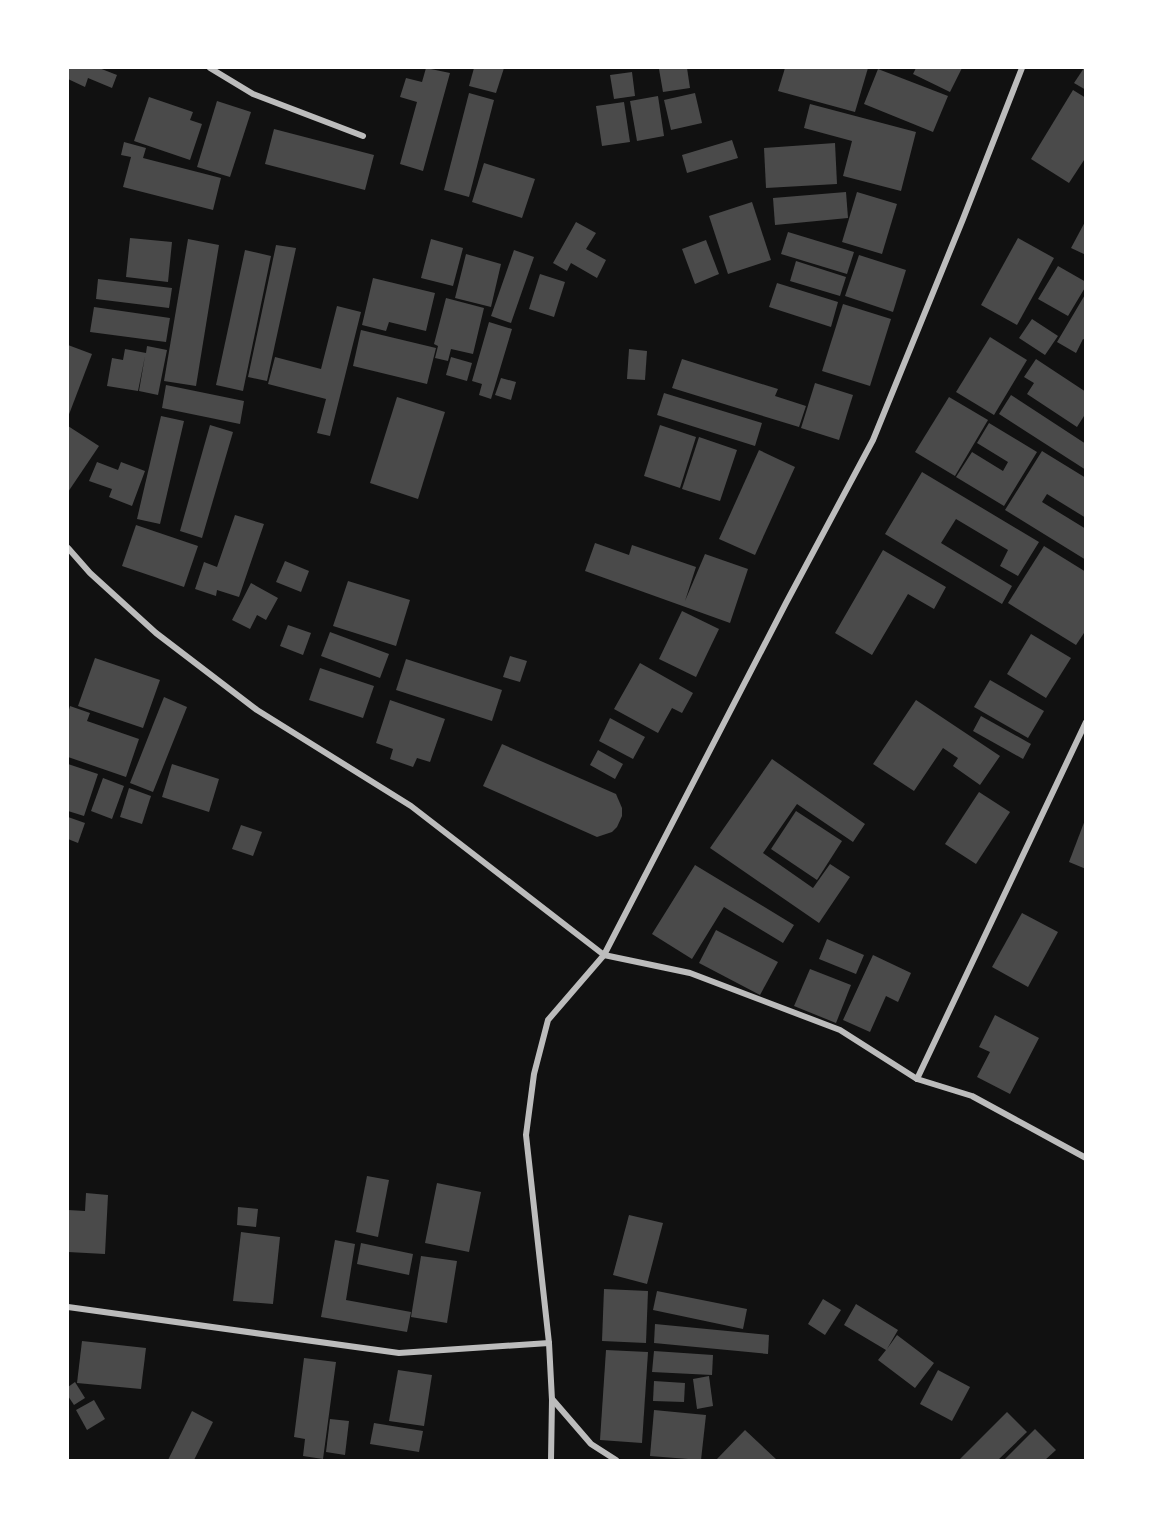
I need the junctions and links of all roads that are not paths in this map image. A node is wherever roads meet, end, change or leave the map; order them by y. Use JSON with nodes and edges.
{"nodes":[{"id":1,"x":210,"y":68,"type":"edge"},
{"id":2,"x":1022,"y":68,"type":"edge"},
{"id":3,"x":363,"y":136,"type":"dead end"},
{"id":4,"x":68,"y":548,"type":"edge"},
{"id":5,"x":1086,"y":722,"type":"edge"},
{"id":6,"x":604,"y":955,"type":"junction"},
{"id":7,"x":917,"y":1079,"type":"junction"},
{"id":8,"x":1086,"y":1158,"type":"edge"},
{"id":9,"x":68,"y":1307,"type":"edge"},
{"id":10,"x":549,"y":1343,"type":"junction"},
{"id":11,"x":552,"y":1400,"type":"junction"},
{"id":12,"x":551,"y":1461,"type":"edge"},
{"id":13,"x":616,"y":1461,"type":"edge"}],
"edges":[{"from":1,"to":3,"type":"street"},
{"from":2,"to":6,"type":"street"},
{"from":4,"to":6,"type":"street"},
{"from":5,"to":7,"type":"street"},
{"from":6,"to":7,"type":"street"},
{"from":6,"to":10,"type":"street"},
{"from":7,"to":8,"type":"street"},
{"from":9,"to":10,"type":"street"},
{"from":10,"to":11,"type":"street"},
{"from":11,"to":12,"type":"street"},
{"from":11,"to":13,"type":"street"}]}
